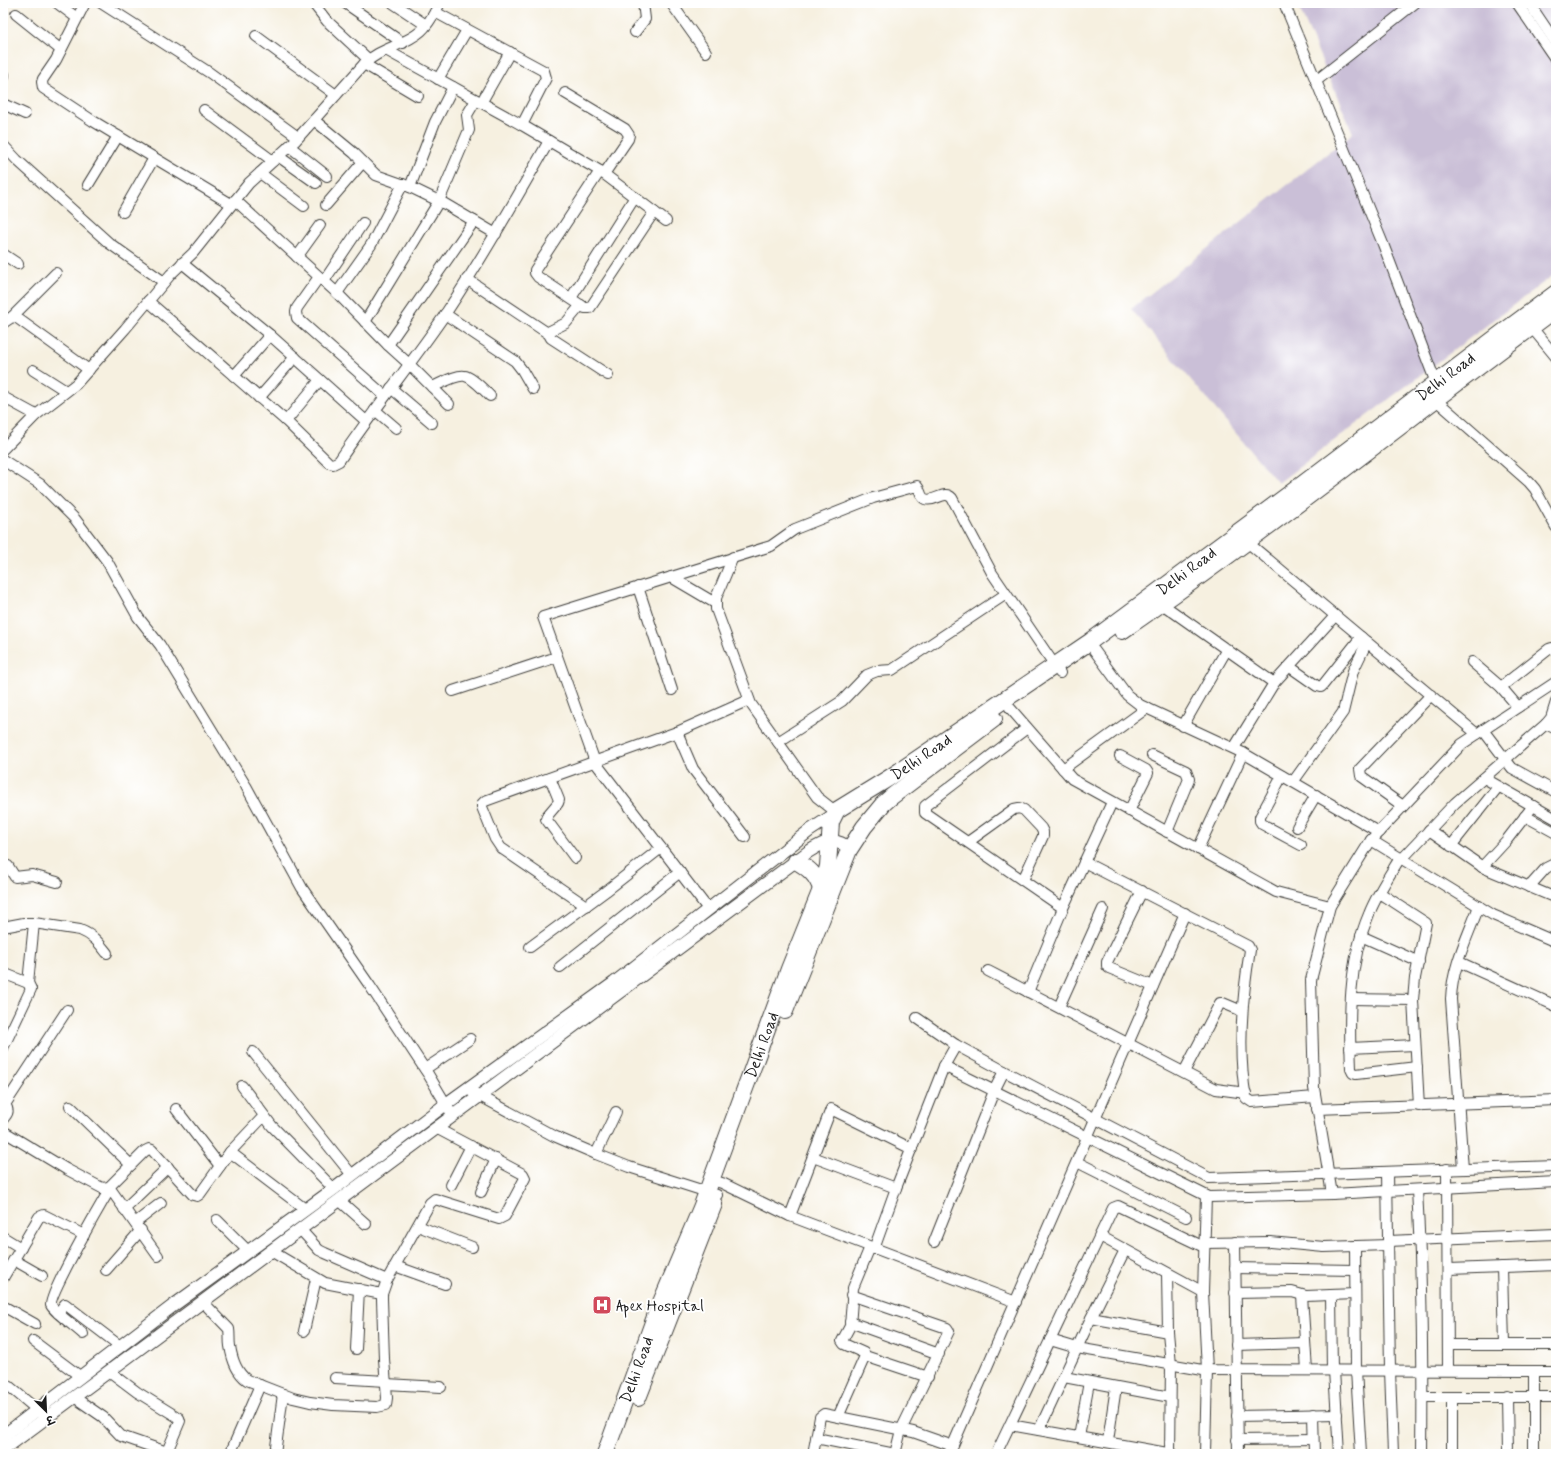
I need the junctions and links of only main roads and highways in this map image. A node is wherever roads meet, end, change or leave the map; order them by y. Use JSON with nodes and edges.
{"nodes":[{"id":1,"x":1556,"y":293,"type":"edge"},
{"id":2,"x":1556,"y":309,"type":"edge"},
{"id":3,"x":1527,"y":322,"type":"junction"},
{"id":4,"x":1057,"y":670,"type":"junction"},
{"id":5,"x":865,"y":792,"type":"junction"},
{"id":6,"x":880,"y":808,"type":"junction"},
{"id":7,"x":796,"y":861,"type":"road end"},
{"id":8,"x":821,"y":890,"type":"junction"},
{"id":9,"x":714,"y":1188,"type":"junction"},
{"id":10,"x":605,"y":1454,"type":"edge"},
{"id":11,"x":616,"y":1454,"type":"edge"}],
"edges":[{"from":1,"to":3,"type":"main road","name":"Delhi Road"},
{"from":2,"to":3,"type":"main road"},
{"from":3,"to":4,"type":"main road","name":"Delhi Road"},
{"from":3,"to":4,"type":"main road"},
{"from":4,"to":5,"type":"main road","name":"Delhi Road"},
{"from":4,"to":6,"type":"main road"},
{"from":5,"to":6,"type":"main road"},
{"from":5,"to":8,"type":"main road","name":"Delhi Road"},
{"from":6,"to":9,"type":"main road"},
{"from":7,"to":8,"type":"main road"},
{"from":8,"to":9,"type":"main road","name":"Delhi Road"},
{"from":9,"to":10,"type":"main road","name":"Delhi Road"},
{"from":9,"to":11,"type":"main road"}]}
